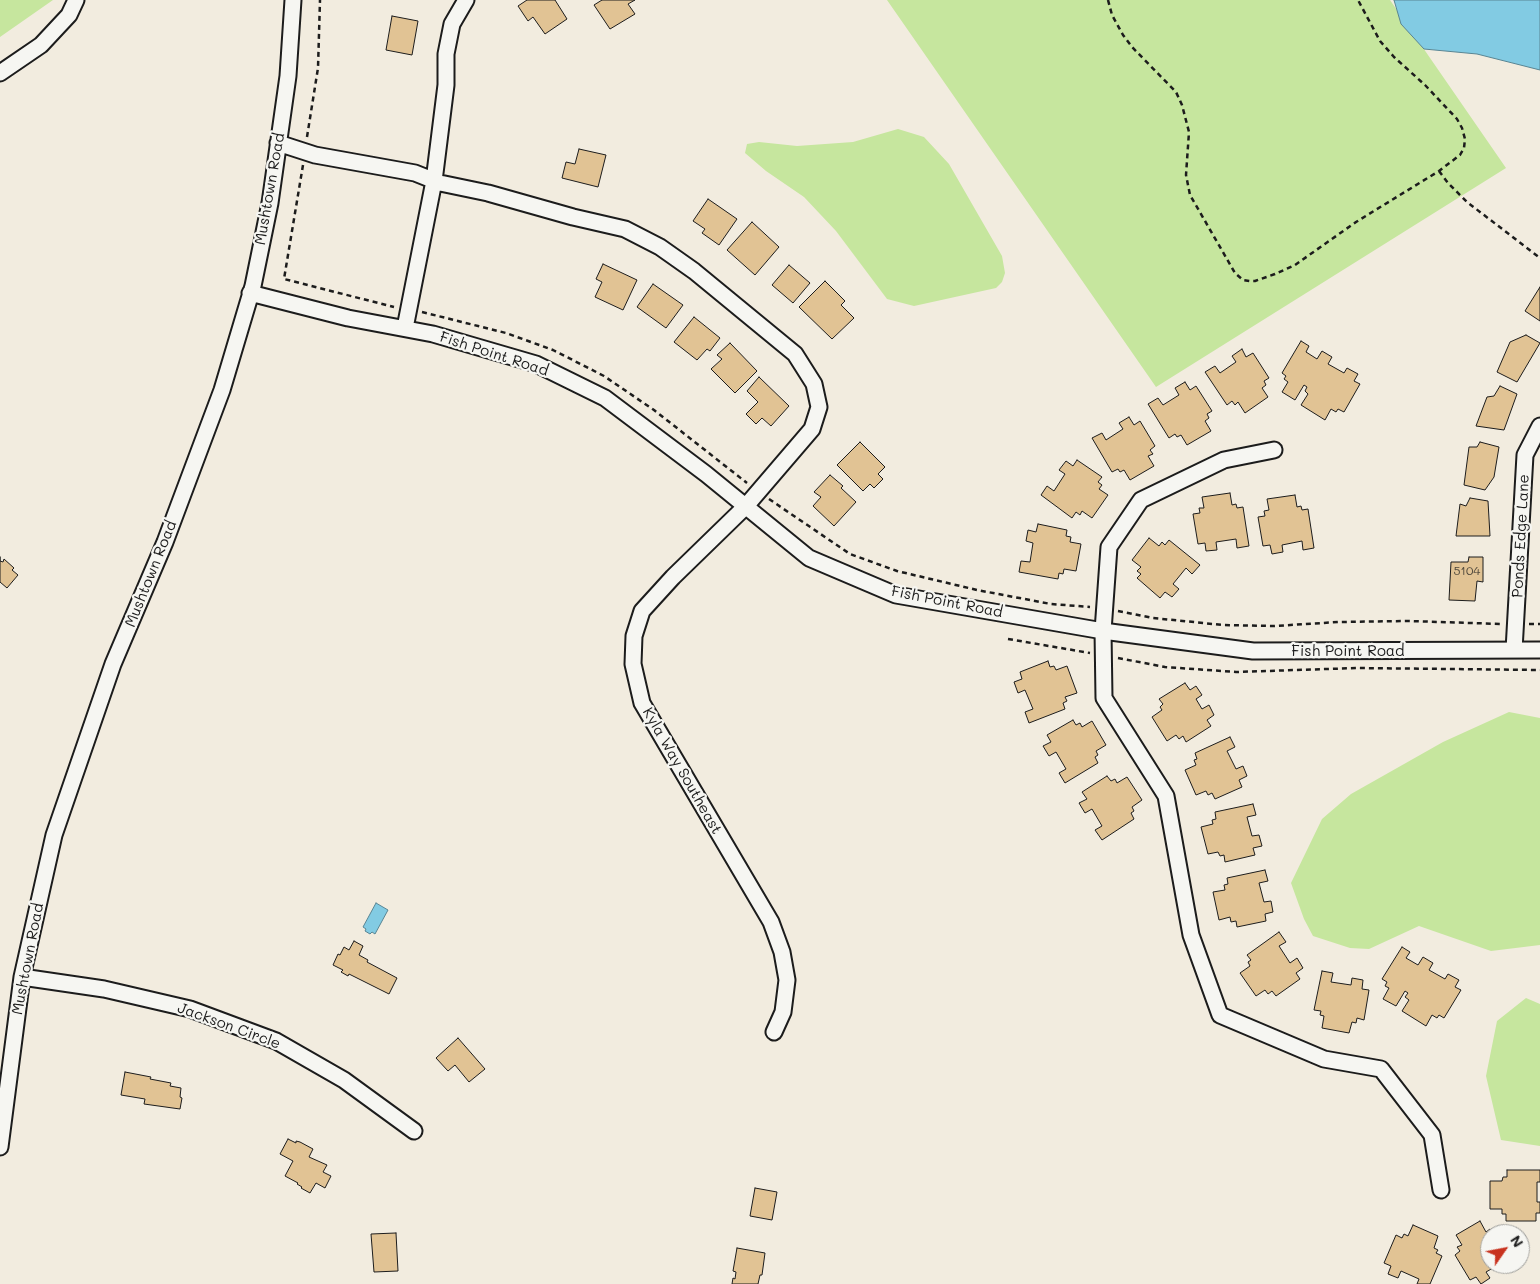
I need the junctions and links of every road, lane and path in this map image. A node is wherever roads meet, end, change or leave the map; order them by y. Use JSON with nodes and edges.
{"nodes":[{"id":1,"x":76,"y":0,"type":"edge"},
{"id":2,"x":292,"y":0,"type":"edge"},
{"id":3,"x":466,"y":0,"type":"edge"},
{"id":4,"x":1108,"y":0,"type":"edge"},
{"id":5,"x":1358,"y":0,"type":"edge"},
{"id":6,"x":0,"y":73,"type":"edge"},
{"id":7,"x":278,"y":143,"type":"junction"},
{"id":8,"x":1439,"y":171,"type":"junction"},
{"id":9,"x":434,"y":181,"type":"junction"},
{"id":10,"x":1540,"y":258,"type":"edge"},
{"id":11,"x":250,"y":293,"type":"junction"},
{"id":12,"x":405,"y":328,"type":"junction"},
{"id":13,"x":1540,"y":426,"type":"edge"},
{"id":14,"x":1274,"y":450,"type":"dead end"},
{"id":15,"x":746,"y":506,"type":"junction"},
{"id":16,"x":1103,"y":630,"type":"junction"},
{"id":17,"x":1514,"y":650,"type":"junction"},
{"id":18,"x":1540,"y":650,"type":"edge"},
{"id":19,"x":22,"y":977,"type":"junction"},
{"id":20,"x":774,"y":1032,"type":"dead end"},
{"id":21,"x":414,"y":1131,"type":"dead end"},
{"id":22,"x":0,"y":1147,"type":"edge"},
{"id":23,"x":1441,"y":1190,"type":"dead end"}],
"edges":[{"from":1,"to":6,"type":"street"},
{"from":2,"to":7,"type":"street","name":"Mushtown Road"},
{"from":3,"to":9,"type":"street"},
{"from":4,"to":8,"type":"path"},
{"from":5,"to":8,"type":"path"},
{"from":7,"to":9,"type":"street","name":"Kyla Way Southeast"},
{"from":7,"to":11,"type":"street","name":"Mushtown Road"},
{"from":8,"to":10,"type":"path"},
{"from":9,"to":12,"type":"street"},
{"from":9,"to":15,"type":"street","name":"Kyla Way Southeast"},
{"from":11,"to":12,"type":"street","name":"Fish Point Road"},
{"from":11,"to":19,"type":"street","name":"Mushtown Road"},
{"from":12,"to":15,"type":"street","name":"Fish Point Road"},
{"from":13,"to":17,"type":"street","name":"Ponds Edge Lane"},
{"from":14,"to":16,"type":"street"},
{"from":15,"to":16,"type":"street","name":"Fish Point Road"},
{"from":15,"to":20,"type":"street","name":"Kyla Way Southeast"},
{"from":16,"to":17,"type":"street","name":"Fish Point Road"},
{"from":16,"to":23,"type":"street"},
{"from":17,"to":18,"type":"street","name":"Fish Point Road"},
{"from":19,"to":21,"type":"street","name":"Jackson Circle"},
{"from":19,"to":22,"type":"street","name":"Mushtown Road"}]}
